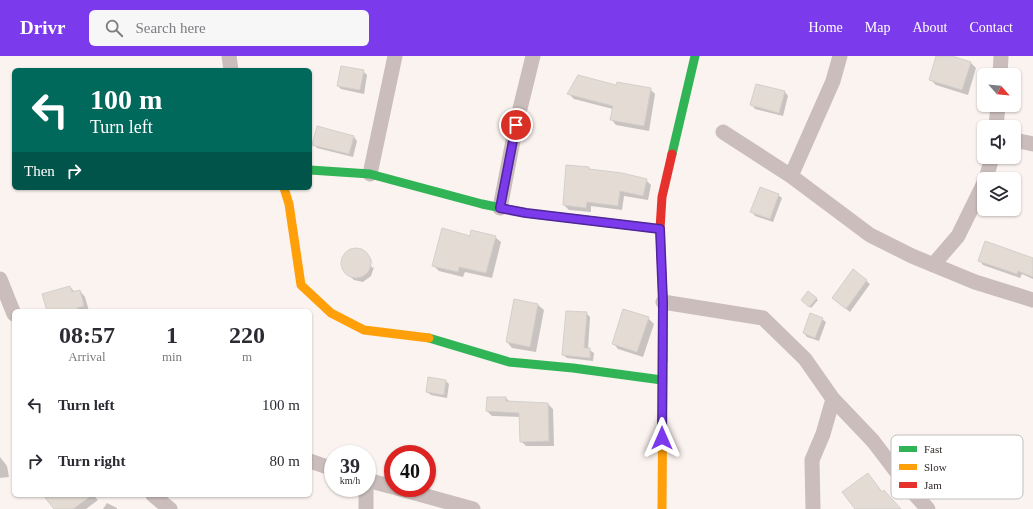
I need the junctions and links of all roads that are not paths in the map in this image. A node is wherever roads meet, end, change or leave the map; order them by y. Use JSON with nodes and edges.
{"nodes":[{"id":1,"x":229,"y":56,"type":"edge"},
{"id":2,"x":395,"y":56,"type":"edge"},
{"id":3,"x":533,"y":56,"type":"edge"},
{"id":4,"x":695,"y":56,"type":"edge"},
{"id":5,"x":840,"y":56,"type":"edge"},
{"id":6,"x":1001,"y":56,"type":"edge"},
{"id":7,"x":231,"y":68,"type":"edge"},
{"id":8,"x":1000,"y":68,"type":"edge"},
{"id":9,"x":723,"y":132,"type":"dead end"},
{"id":10,"x":1021,"y":141,"type":"edge"},
{"id":11,"x":1033,"y":144,"type":"edge"},
{"id":12,"x":312,"y":170,"type":"edge"},
{"id":13,"x":370,"y":174,"type":"junction"},
{"id":14,"x":791,"y":176,"type":"junction"},
{"id":15,"x":285,"y":190,"type":"edge"},
{"id":16,"x":977,"y":197,"type":"edge"},
{"id":17,"x":500,"y":208,"type":"junction"},
{"id":18,"x":660,"y":229,"type":"junction"},
{"id":19,"x":933,"y":265,"type":"junction"},
{"id":20,"x":0,"y":278,"type":"edge"},
{"id":21,"x":1033,"y":300,"type":"edge"},
{"id":22,"x":663,"y":302,"type":"junction"},
{"id":23,"x":12,"y":309,"type":"edge"},
{"id":24,"x":662,"y":380,"type":"junction"},
{"id":25,"x":833,"y":399,"type":"junction"},
{"id":26,"x":312,"y":462,"type":"edge"},
{"id":27,"x":891,"y":465,"type":"edge"},
{"id":28,"x":324,"y":466,"type":"edge"},
{"id":29,"x":155,"y":497,"type":"edge"},
{"id":30,"x":366,"y":497,"type":"edge"},
{"id":31,"x":430,"y":497,"type":"edge"},
{"id":32,"x":918,"y":499,"type":"edge"},
{"id":33,"x":170,"y":509,"type":"edge"},
{"id":34,"x":366,"y":509,"type":"edge"},
{"id":35,"x":473,"y":509,"type":"edge"},
{"id":36,"x":662,"y":509,"type":"edge"},
{"id":37,"x":813,"y":509,"type":"edge"},
{"id":38,"x":928,"y":509,"type":"edge"}],
"edges":[{"from":1,"to":7,"type":"street"},
{"from":2,"to":13,"type":"street"},
{"from":3,"to":17,"type":"street"},
{"from":4,"to":18,"type":"street"},
{"from":5,"to":14,"type":"street"},
{"from":6,"to":8,"type":"street"},
{"from":9,"to":14,"type":"street"},
{"from":10,"to":11,"type":"street"},
{"from":12,"to":13,"type":"street"},
{"from":13,"to":17,"type":"street"},
{"from":14,"to":19,"type":"street"},
{"from":15,"to":24,"type":"street"},
{"from":16,"to":19,"type":"street"},
{"from":17,"to":18,"type":"street"},
{"from":18,"to":22,"type":"street"},
{"from":19,"to":21,"type":"street"},
{"from":20,"to":23,"type":"street"},
{"from":22,"to":24,"type":"street"},
{"from":22,"to":25,"type":"street"},
{"from":24,"to":36,"type":"street"},
{"from":25,"to":27,"type":"street"},
{"from":25,"to":37,"type":"street"},
{"from":26,"to":28,"type":"street"},
{"from":29,"to":33,"type":"street"},
{"from":30,"to":34,"type":"street"},
{"from":31,"to":35,"type":"street"},
{"from":32,"to":38,"type":"street"}]}
